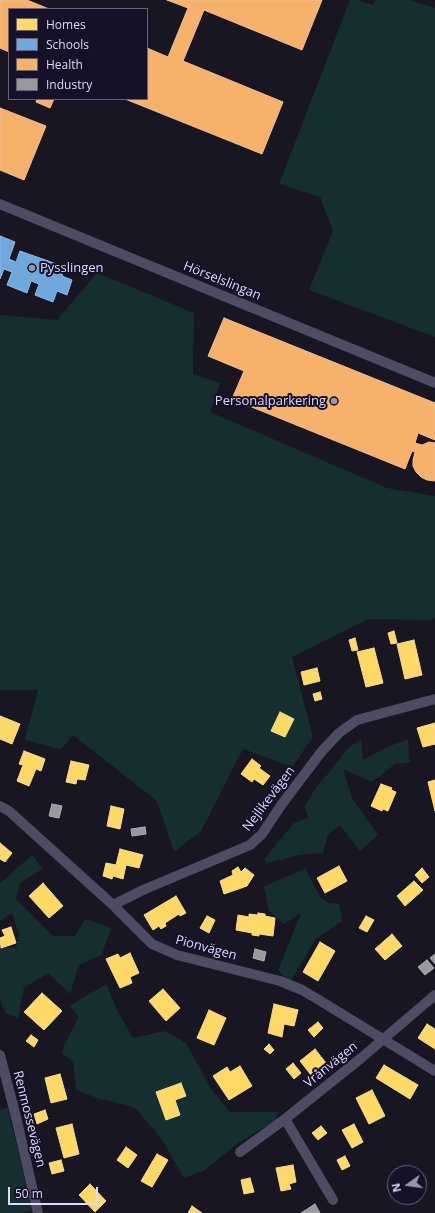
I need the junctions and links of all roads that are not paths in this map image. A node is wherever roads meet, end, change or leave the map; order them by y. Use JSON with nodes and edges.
{"nodes":[{"id":1,"x":0,"y":204,"type":"edge"},
{"id":2,"x":435,"y":382,"type":"edge"},
{"id":3,"x":435,"y":700,"type":"edge"},
{"id":4,"x":0,"y":806,"type":"edge"},
{"id":5,"x":113,"y":905,"type":"junction"},
{"id":6,"x":435,"y":995,"type":"edge"},
{"id":7,"x":383,"y":1039,"type":"junction"},
{"id":8,"x":0,"y":1055,"type":"edge"},
{"id":9,"x":435,"y":1071,"type":"edge"},
{"id":10,"x":285,"y":1119,"type":"junction"},
{"id":11,"x":240,"y":1152,"type":"dead end"},
{"id":12,"x":333,"y":1200,"type":"dead end"},
{"id":13,"x":38,"y":1213,"type":"edge"}],
"edges":[{"from":1,"to":2,"type":"street","name":"Hörselslingan"},
{"from":3,"to":5,"type":"street","name":"Nejlikevägen"},
{"from":4,"to":5,"type":"street","name":"Pionvägen"},
{"from":5,"to":7,"type":"street","name":"Pionvägen"},
{"from":6,"to":7,"type":"street","name":"Vrånvägen"},
{"from":7,"to":9,"type":"street","name":"Pionvägen"},
{"from":7,"to":10,"type":"street","name":"Vrånvägen"},
{"from":8,"to":13,"type":"street","name":"Renmossevägen"},
{"from":10,"to":11,"type":"street","name":"Vrånvägen"},
{"from":10,"to":12,"type":"street"}]}
